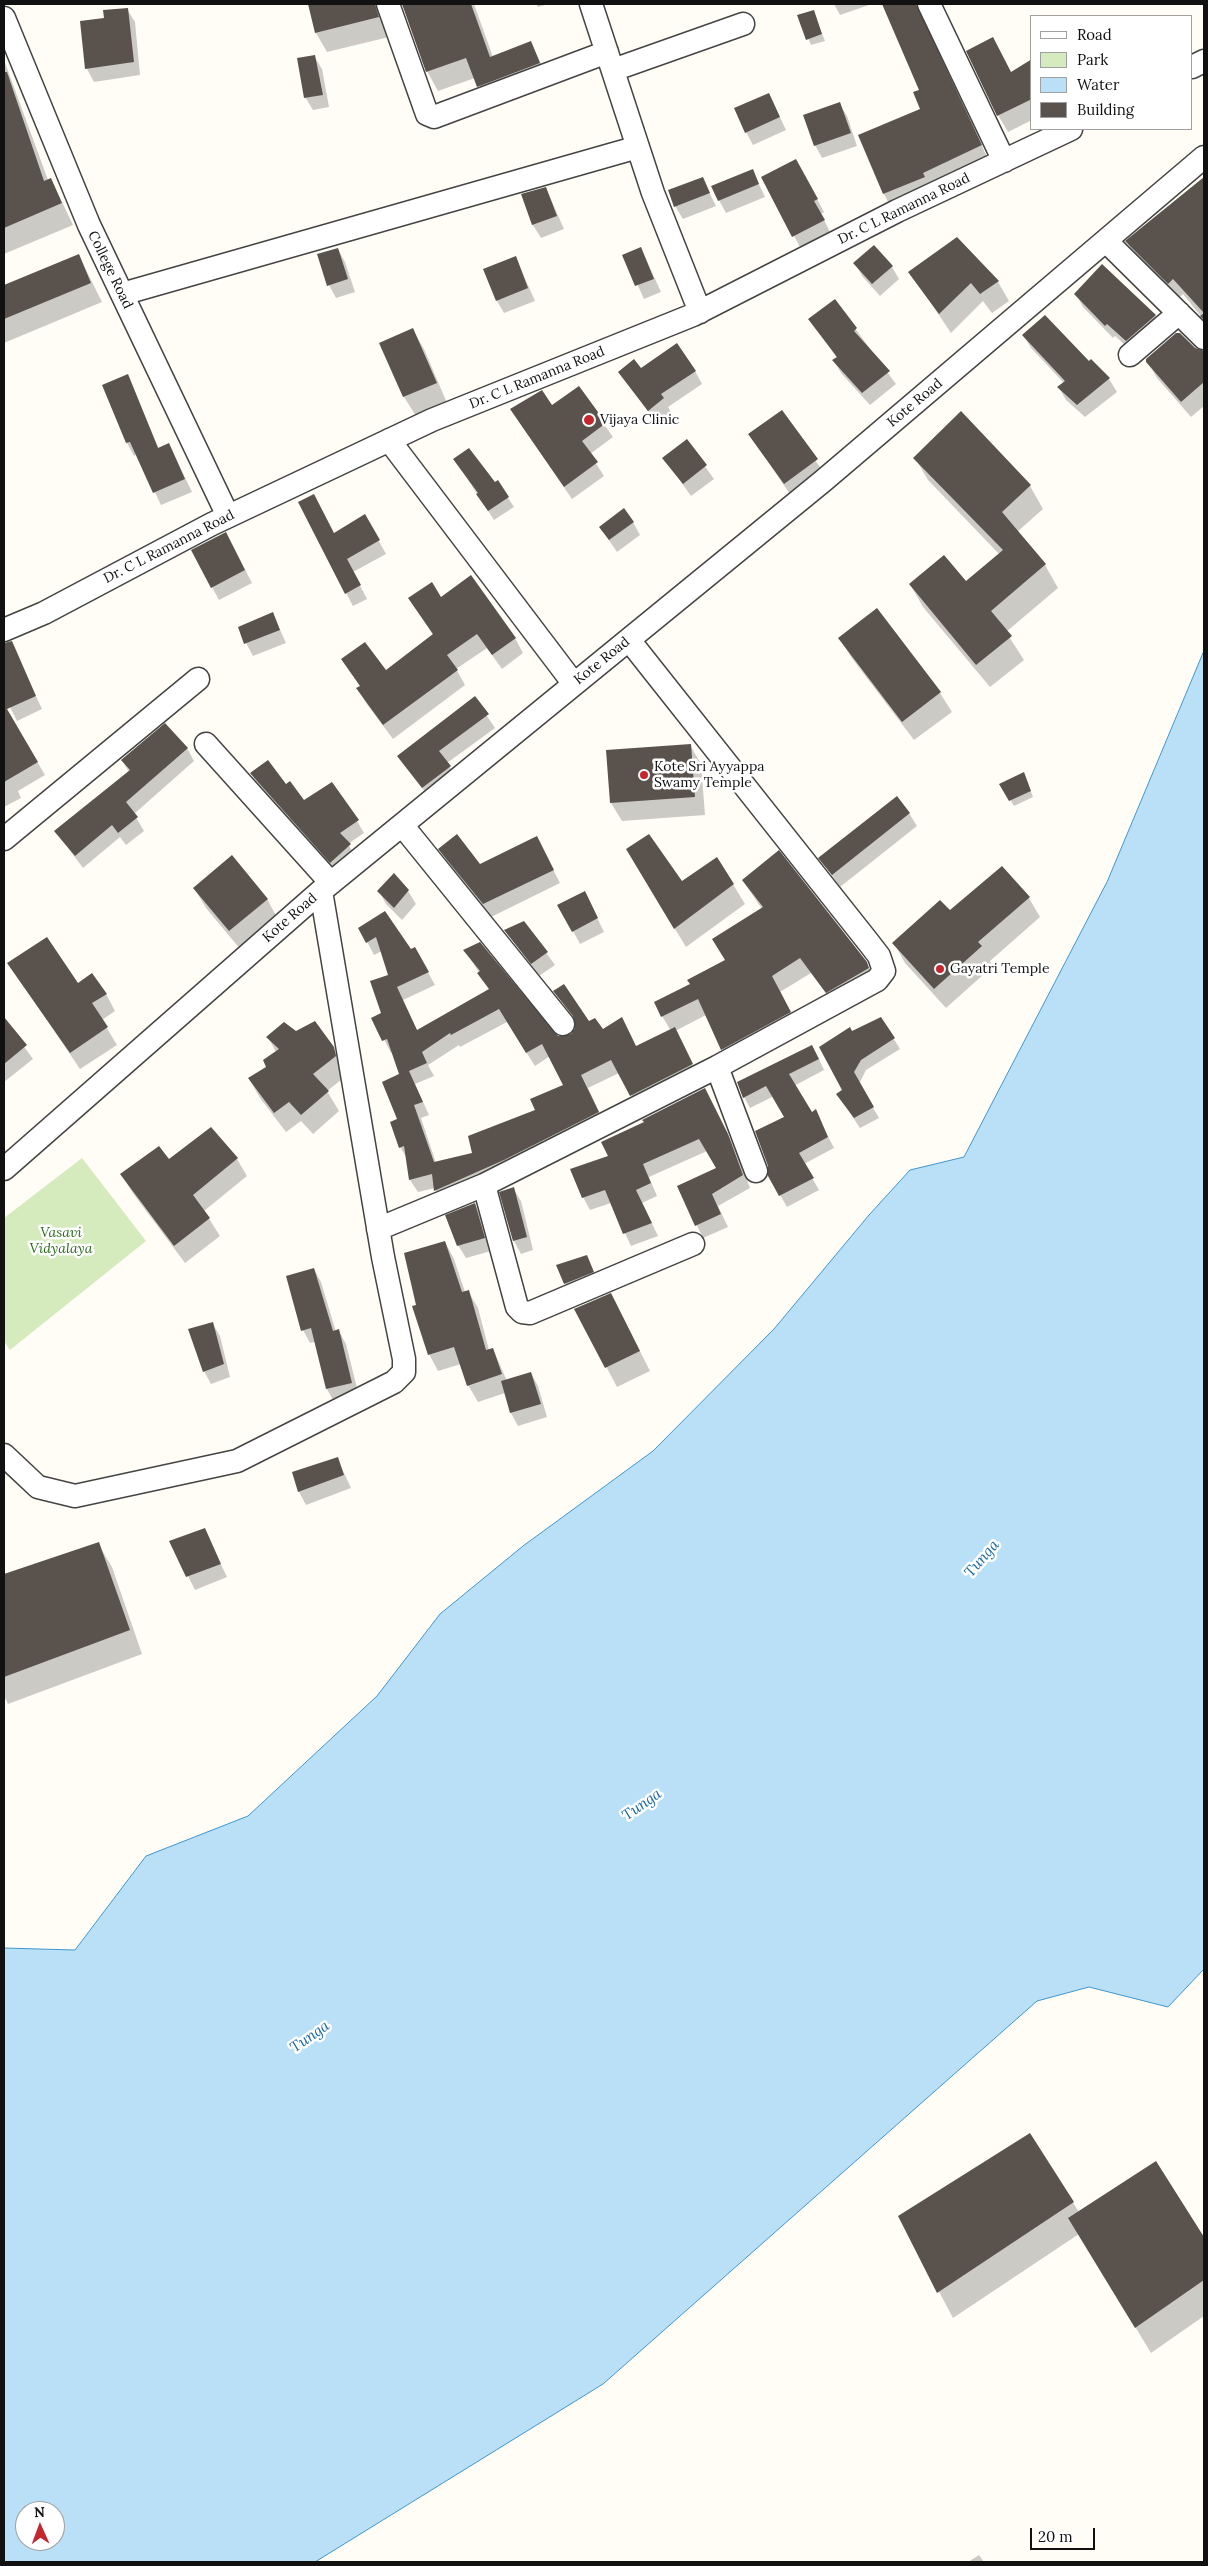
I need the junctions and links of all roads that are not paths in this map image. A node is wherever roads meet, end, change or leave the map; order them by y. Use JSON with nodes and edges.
{"nodes":[{"id":1,"x":388,"y":4,"type":"edge"},
{"id":2,"x":591,"y":4,"type":"edge"},
{"id":3,"x":929,"y":4,"type":"edge"},
{"id":4,"x":4,"y":18,"type":"edge"},
{"id":5,"x":743,"y":24,"type":"dead end"},
{"id":6,"x":1204,"y":60,"type":"edge"},
{"id":7,"x":610,"y":61,"type":"junction"},
{"id":8,"x":1193,"y":66,"type":"edge"},
{"id":9,"x":1069,"y":130,"type":"edge"},
{"id":10,"x":638,"y":147,"type":"junction"},
{"id":11,"x":1204,"y":157,"type":"edge"},
{"id":12,"x":1004,"y":160,"type":"junction"},
{"id":13,"x":1106,"y":241,"type":"junction"},
{"id":14,"x":122,"y":294,"type":"junction"},
{"id":15,"x":700,"y":312,"type":"junction"},
{"id":16,"x":1179,"y":313,"type":"junction"},
{"id":17,"x":1204,"y":338,"type":"edge"},
{"id":18,"x":1130,"y":355,"type":"dead end"},
{"id":19,"x":389,"y":440,"type":"junction"},
{"id":20,"x":228,"y":516,"type":"junction"},
{"id":21,"x":4,"y":630,"type":"edge"},
{"id":22,"x":628,"y":640,"type":"junction"},
{"id":23,"x":198,"y":679,"type":"dead end"},
{"id":24,"x":574,"y":684,"type":"junction"},
{"id":25,"x":206,"y":744,"type":"dead end"},
{"id":26,"x":402,"y":825,"type":"junction"},
{"id":27,"x":4,"y":839,"type":"edge"},
{"id":28,"x":326,"y":887,"type":"junction"},
{"id":29,"x":563,"y":1024,"type":"dead end"},
{"id":30,"x":717,"y":1067,"type":"junction"},
{"id":31,"x":4,"y":1169,"type":"edge"},
{"id":32,"x":756,"y":1171,"type":"dead end"},
{"id":33,"x":484,"y":1185,"type":"junction"},
{"id":34,"x":378,"y":1229,"type":"junction"},
{"id":35,"x":694,"y":1244,"type":"dead end"},
{"id":36,"x":4,"y":1455,"type":"edge"}],
"edges":[{"from":1,"to":7,"type":"street"},
{"from":2,"to":7,"type":"street"},
{"from":3,"to":12,"type":"street"},
{"from":4,"to":14,"type":"street","name":"College Road"},
{"from":5,"to":7,"type":"street"},
{"from":6,"to":8,"type":"street"},
{"from":7,"to":10,"type":"street"},
{"from":9,"to":12,"type":"street","name":"Dr. C L Ramanna Road"},
{"from":10,"to":14,"type":"street"},
{"from":10,"to":15,"type":"street"},
{"from":11,"to":13,"type":"street","name":"Kote Road"},
{"from":12,"to":15,"type":"street","name":"Dr. C L Ramanna Road"},
{"from":13,"to":16,"type":"street"},
{"from":13,"to":22,"type":"street","name":"Kote Road"},
{"from":14,"to":20,"type":"street","name":"College Road"},
{"from":15,"to":19,"type":"street","name":"Dr. C L Ramanna Road"},
{"from":16,"to":17,"type":"street"},
{"from":16,"to":18,"type":"street"},
{"from":19,"to":20,"type":"street","name":"Dr. C L Ramanna Road"},
{"from":19,"to":24,"type":"street"},
{"from":20,"to":21,"type":"street","name":"Dr. C L Ramanna Road"},
{"from":22,"to":24,"type":"street","name":"Kote Road"},
{"from":22,"to":30,"type":"street"},
{"from":23,"to":27,"type":"street"},
{"from":24,"to":26,"type":"street","name":"Kote Road"},
{"from":25,"to":28,"type":"street"},
{"from":26,"to":28,"type":"street","name":"Kote Road"},
{"from":26,"to":29,"type":"street"},
{"from":28,"to":31,"type":"street","name":"Kote Road"},
{"from":28,"to":34,"type":"street"},
{"from":30,"to":32,"type":"street"},
{"from":30,"to":33,"type":"street"},
{"from":33,"to":34,"type":"street"},
{"from":33,"to":35,"type":"street"},
{"from":34,"to":36,"type":"street"}]}
